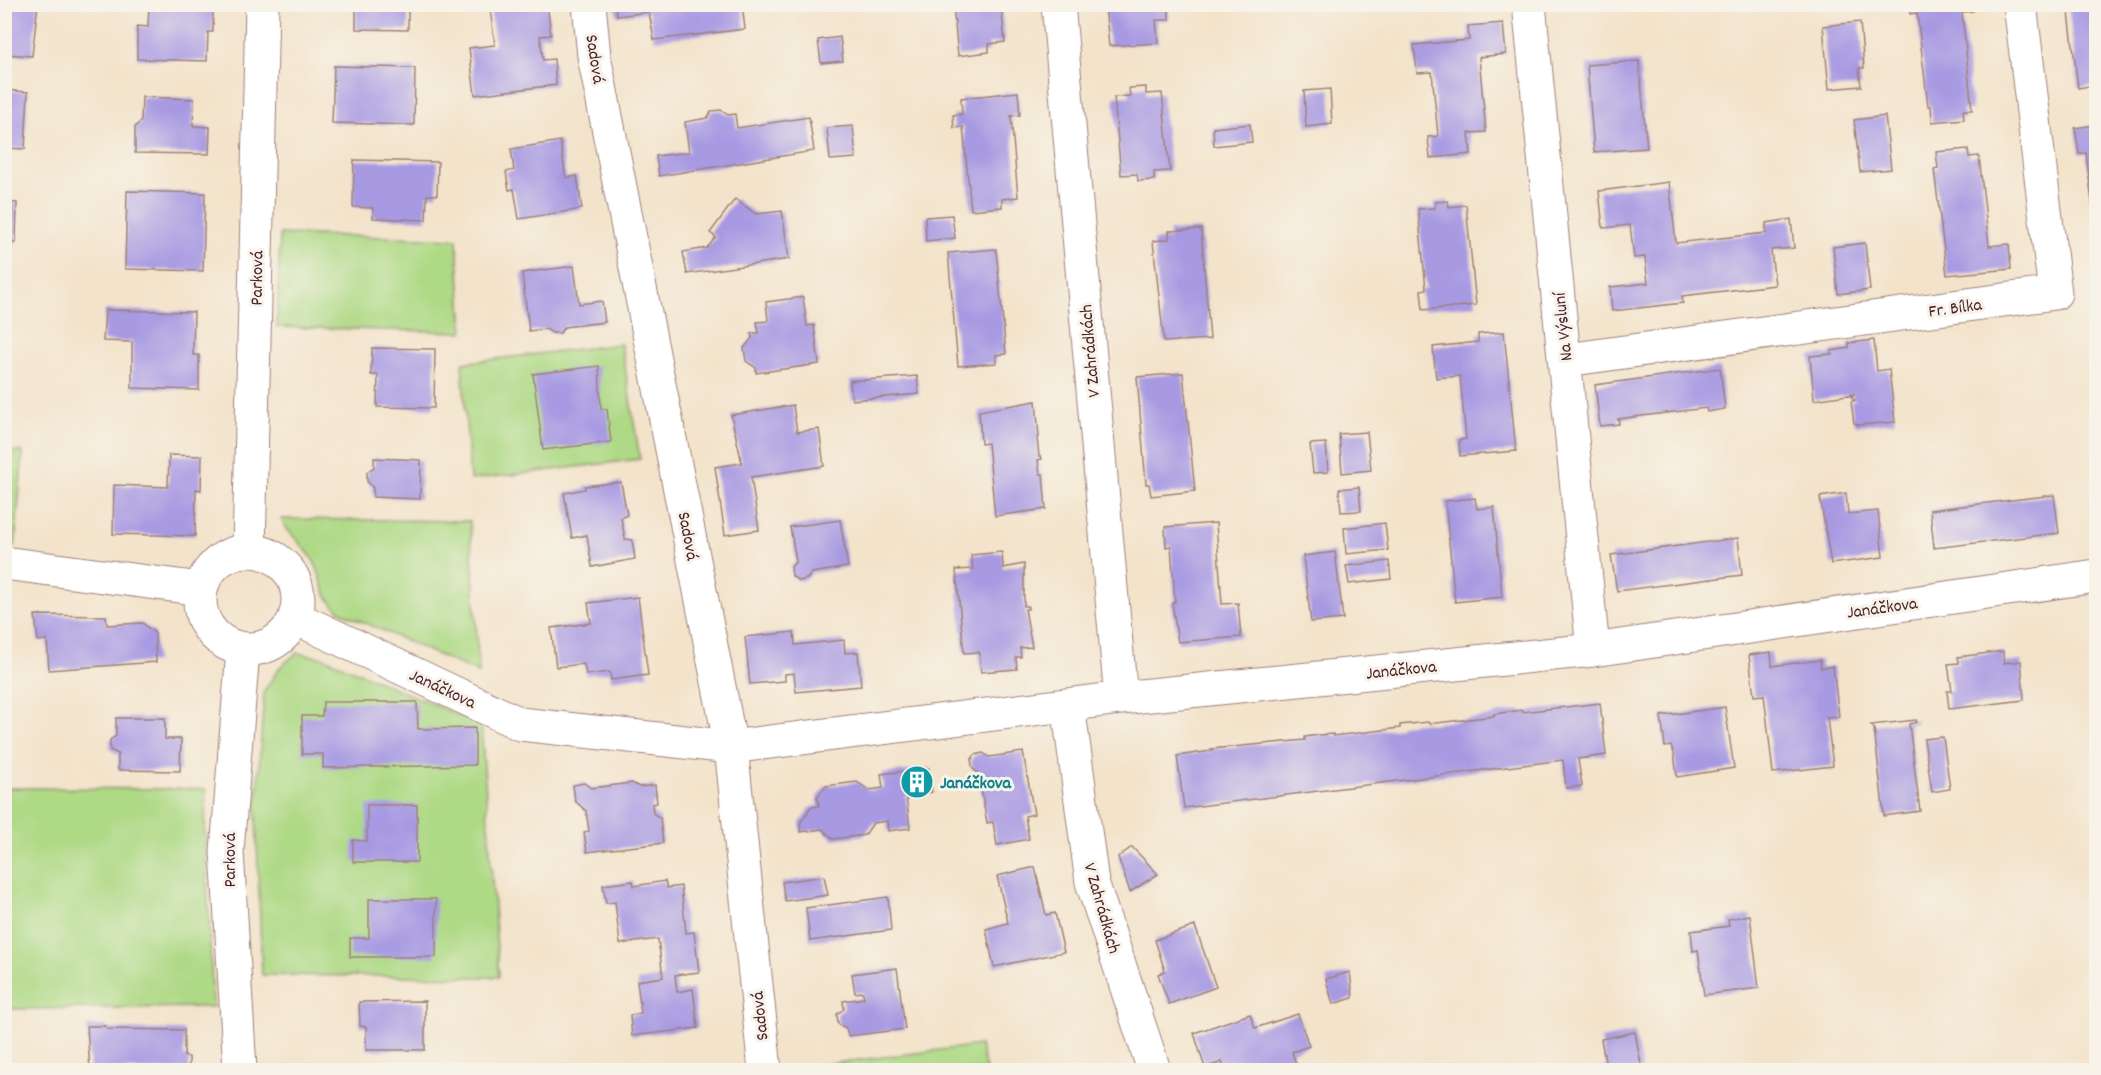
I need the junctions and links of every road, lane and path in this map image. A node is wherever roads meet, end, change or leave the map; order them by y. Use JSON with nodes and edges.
{"nodes":[{"id":1,"x":262,"y":4,"type":"edge"},
{"id":2,"x":589,"y":4,"type":"edge"},
{"id":3,"x":1058,"y":4,"type":"edge"},
{"id":4,"x":1529,"y":4,"type":"edge"},
{"id":5,"x":2020,"y":4,"type":"edge"},
{"id":6,"x":1566,"y":360,"type":"junction"},
{"id":7,"x":249,"y":551,"type":"junction"},
{"id":8,"x":4,"y":563,"type":"edge"},
{"id":9,"x":2097,"y":576,"type":"edge"},
{"id":10,"x":201,"y":589,"type":"junction"},
{"id":11,"x":296,"y":618,"type":"junction"},
{"id":12,"x":243,"y":650,"type":"junction"},
{"id":13,"x":1593,"y":650,"type":"junction"},
{"id":14,"x":1121,"y":698,"type":"junction"},
{"id":15,"x":1068,"y":705,"type":"junction"},
{"id":16,"x":730,"y":747,"type":"junction"},
{"id":17,"x":240,"y":1071,"type":"edge"},
{"id":18,"x":765,"y":1071,"type":"edge"},
{"id":19,"x":1154,"y":1071,"type":"edge"}],
"edges":[{"from":1,"to":7,"type":"street","name":"Parková"},
{"from":2,"to":16,"type":"street","name":"Sadová"},
{"from":3,"to":14,"type":"street","name":"V Zahrádkách"},
{"from":4,"to":6,"type":"street","name":"Na Výsluní"},
{"from":5,"to":6,"type":"street","name":"Fr. Bílka"},
{"from":6,"to":13,"type":"street","name":"Na Výsluní"},
{"from":7,"to":10,"type":"street"},
{"from":7,"to":11,"type":"street"},
{"from":8,"to":10,"type":"street"},
{"from":9,"to":13,"type":"street","name":"Janáčkova"},
{"from":10,"to":12,"type":"street"},
{"from":11,"to":12,"type":"street"},
{"from":11,"to":16,"type":"street","name":"Janáčkova"},
{"from":12,"to":17,"type":"street","name":"Parková"},
{"from":13,"to":14,"type":"street","name":"Janáčkova"},
{"from":14,"to":15,"type":"street","name":"Janáčkova"},
{"from":15,"to":16,"type":"street","name":"Janáčkova"},
{"from":15,"to":19,"type":"street","name":"V Zahrádkách"},
{"from":16,"to":18,"type":"street","name":"Sadová"}]}
